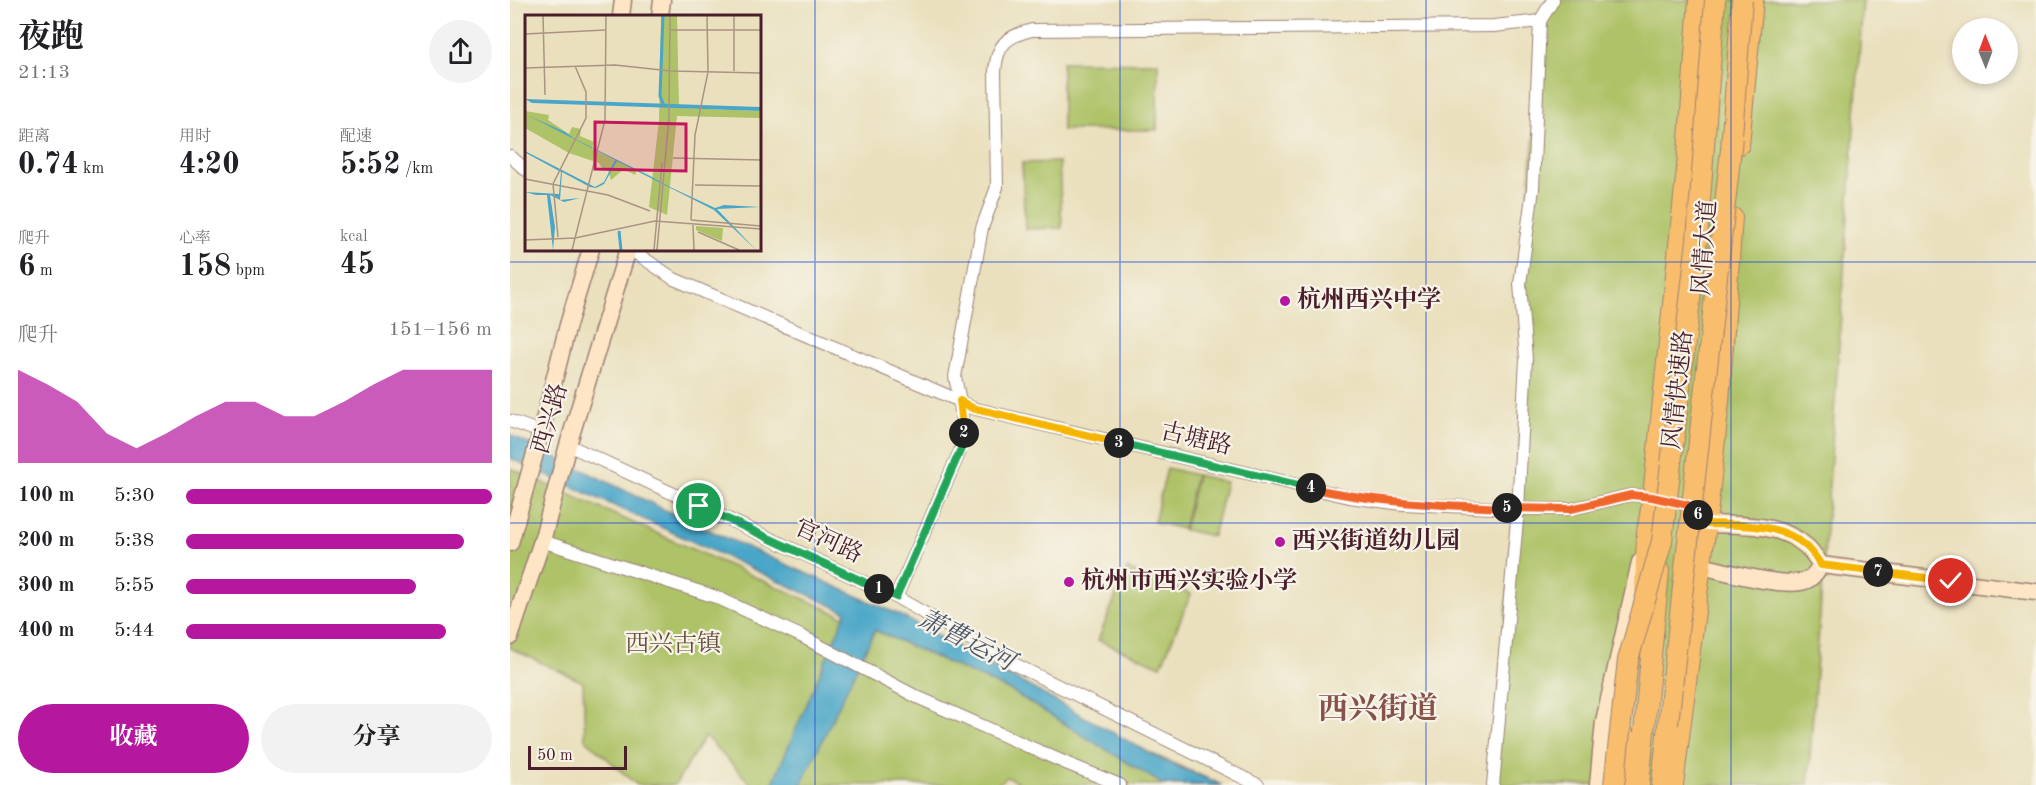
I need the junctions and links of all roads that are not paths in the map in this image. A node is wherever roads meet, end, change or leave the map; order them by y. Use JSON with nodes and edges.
{"nodes":[{"id":1,"x":623,"y":0,"type":"edge"},
{"id":2,"x":662,"y":0,"type":"edge"},
{"id":3,"x":1553,"y":0,"type":"edge"},
{"id":4,"x":1698,"y":0,"type":"edge"},
{"id":5,"x":1715,"y":0,"type":"edge"},
{"id":6,"x":1742,"y":0,"type":"edge"},
{"id":7,"x":1754,"y":0,"type":"edge"},
{"id":8,"x":621,"y":15,"type":"edge"},
{"id":9,"x":660,"y":15,"type":"edge"},
{"id":10,"x":1540,"y":21,"type":"junction"},
{"id":11,"x":510,"y":156,"type":"edge"},
{"id":12,"x":525,"y":169,"type":"edge"},
{"id":13,"x":591,"y":250,"type":"edge"},
{"id":14,"x":629,"y":250,"type":"edge"},
{"id":15,"x":630,"y":250,"type":"edge"},
{"id":16,"x":960,"y":401,"type":"junction"},
{"id":17,"x":510,"y":421,"type":"edge"},
{"id":18,"x":540,"y":436,"type":"junction"},
{"id":19,"x":567,"y":448,"type":"junction"},
{"id":20,"x":1652,"y":497,"type":"junction"},
{"id":21,"x":1518,"y":509,"type":"junction"},
{"id":22,"x":513,"y":522,"type":"edge"},
{"id":23,"x":1707,"y":524,"type":"junction"},
{"id":24,"x":1654,"y":536,"type":"junction"},
{"id":25,"x":542,"y":541,"type":"junction"},
{"id":26,"x":510,"y":543,"type":"edge"},
{"id":27,"x":1821,"y":565,"type":"junction"},
{"id":28,"x":1702,"y":566,"type":"junction"},
{"id":29,"x":2036,"y":592,"type":"edge"},
{"id":30,"x":896,"y":597,"type":"junction"},
{"id":31,"x":510,"y":638,"type":"edge"},
{"id":32,"x":1668,"y":724,"type":"junction"},
{"id":33,"x":1120,"y":785,"type":"edge"},
{"id":34,"x":1258,"y":785,"type":"edge"},
{"id":35,"x":1493,"y":785,"type":"edge"},
{"id":36,"x":1598,"y":785,"type":"edge"},
{"id":37,"x":1614,"y":785,"type":"edge"},
{"id":38,"x":1624,"y":785,"type":"edge"},
{"id":39,"x":1639,"y":785,"type":"edge"},
{"id":40,"x":1662,"y":785,"type":"edge"},
{"id":41,"x":1673,"y":785,"type":"edge"}],
"edges":[{"from":1,"to":8,"type":"main road"},
{"from":2,"to":9,"type":"main road"},
{"from":3,"to":10,"type":"street"},
{"from":4,"to":20,"type":"main road","name":"风情大道"},
{"from":5,"to":24,"type":"highway","name":"风情快速路","bridge":true},
{"from":6,"to":32,"type":"highway","name":"风情快速路","bridge":true},
{"from":7,"to":23,"type":"main road","name":"风情大道"},
{"from":10,"to":16,"type":"street"},
{"from":10,"to":21,"type":"street"},
{"from":11,"to":12,"type":"street"},
{"from":13,"to":18,"type":"main road","name":"西兴路"},
{"from":14,"to":19,"type":"main road","name":"西兴路"},
{"from":15,"to":16,"type":"street","name":"古塘路"},
{"from":16,"to":21,"type":"street","name":"古塘路"},
{"from":16,"to":30,"type":"street"},
{"from":17,"to":18,"type":"street"},
{"from":18,"to":22,"type":"main road","name":"西兴路"},
{"from":19,"to":25,"type":"main road","name":"西兴路"},
{"from":19,"to":30,"type":"street","name":"官河路"},
{"from":20,"to":21,"type":"street","name":"古塘路"},
{"from":20,"to":23,"type":"street","name":"古塘路"},
{"from":20,"to":24,"type":"main road","name":"风情大道"},
{"from":21,"to":35,"type":"street"},
{"from":22,"to":26,"type":"main road","name":"西兴路"},
{"from":23,"to":27,"type":"main road"},
{"from":23,"to":28,"type":"main road","name":"风情大道"},
{"from":24,"to":36,"type":"main road"},
{"from":24,"to":37,"type":"highway","bridge":true},
{"from":24,"to":38,"type":"main road","name":"风情大道"},
{"from":24,"to":39,"type":"highway","name":"风情快速路","bridge":true},
{"from":25,"to":31,"type":"main road","name":"西兴路"},
{"from":25,"to":33,"type":"street"},
{"from":27,"to":28,"type":"main road"},
{"from":27,"to":29,"type":"main road"},
{"from":28,"to":41,"type":"main road","name":"风情大道"},
{"from":30,"to":34,"type":"street","name":"官河路"},
{"from":32,"to":40,"type":"highway","name":"风情快速路"},
{"from":32,"to":41,"type":"highway"}]}
